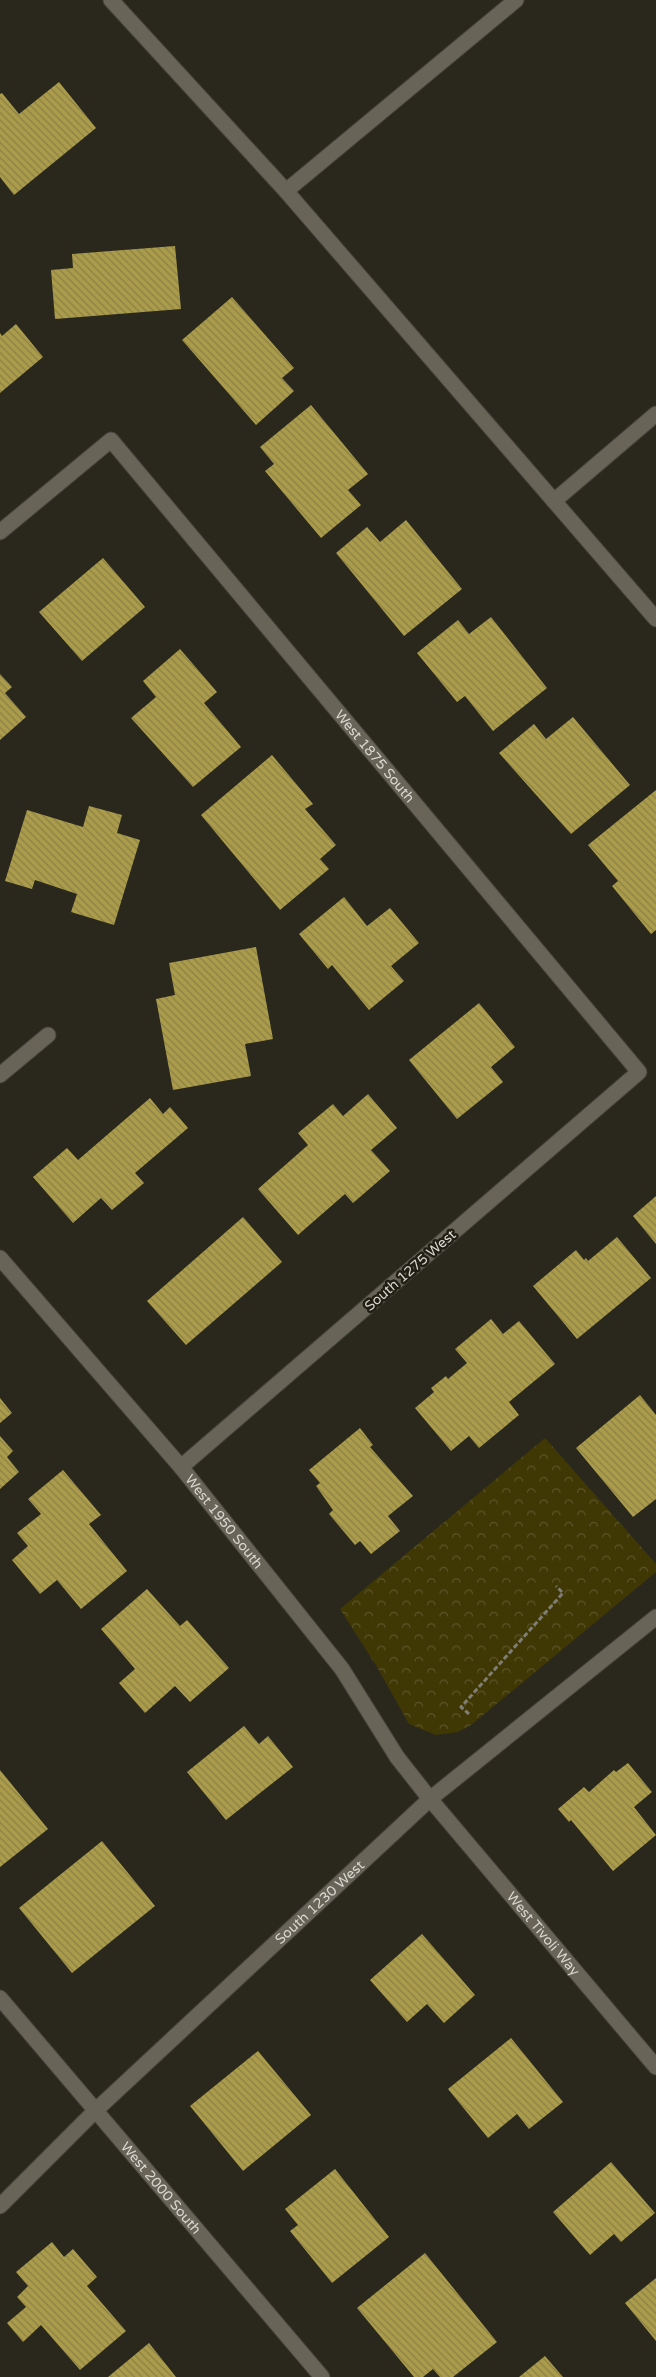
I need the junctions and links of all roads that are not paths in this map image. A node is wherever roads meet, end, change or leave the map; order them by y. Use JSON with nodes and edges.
{"nodes":[{"id":1,"x":111,"y":0,"type":"edge"},
{"id":2,"x":516,"y":0,"type":"edge"},
{"id":3,"x":286,"y":191,"type":"junction"},
{"id":4,"x":656,"y":414,"type":"edge"},
{"id":5,"x":554,"y":501,"type":"junction"},
{"id":6,"x":0,"y":532,"type":"edge"},
{"id":7,"x":656,"y":619,"type":"edge"},
{"id":8,"x":48,"y":1035,"type":"dead end"},
{"id":9,"x":639,"y":1072,"type":"joint"},
{"id":10,"x":0,"y":1074,"type":"edge"},
{"id":11,"x":0,"y":1258,"type":"edge"},
{"id":12,"x":180,"y":1467,"type":"junction"},
{"id":13,"x":656,"y":1616,"type":"edge"},
{"id":14,"x":430,"y":1799,"type":"junction"},
{"id":15,"x":0,"y":1998,"type":"edge"},
{"id":16,"x":656,"y":2067,"type":"edge"},
{"id":17,"x":95,"y":2111,"type":"junction"},
{"id":18,"x":0,"y":2206,"type":"edge"},
{"id":19,"x":322,"y":2377,"type":"edge"}],
"edges":[{"from":1,"to":3,"type":"street"},
{"from":2,"to":3,"type":"street"},
{"from":3,"to":5,"type":"street"},
{"from":4,"to":5,"type":"street"},
{"from":5,"to":7,"type":"street"},
{"from":6,"to":9,"type":"street","name":"West 1875 South"},
{"from":8,"to":10,"type":"street"},
{"from":9,"to":12,"type":"street","name":"South 1275 West"},
{"from":11,"to":12,"type":"street","name":"West 1950 South"},
{"from":12,"to":14,"type":"street","name":"West 1950 South"},
{"from":13,"to":14,"type":"street","name":"South 1230 West"},
{"from":14,"to":16,"type":"street","name":"West Tivoli Way"},
{"from":14,"to":17,"type":"street","name":"South 1230 West"},
{"from":15,"to":17,"type":"street","name":"West 2000 South"},
{"from":17,"to":18,"type":"street","name":"South 1230 West"},
{"from":17,"to":19,"type":"street","name":"West 2000 South"}]}
